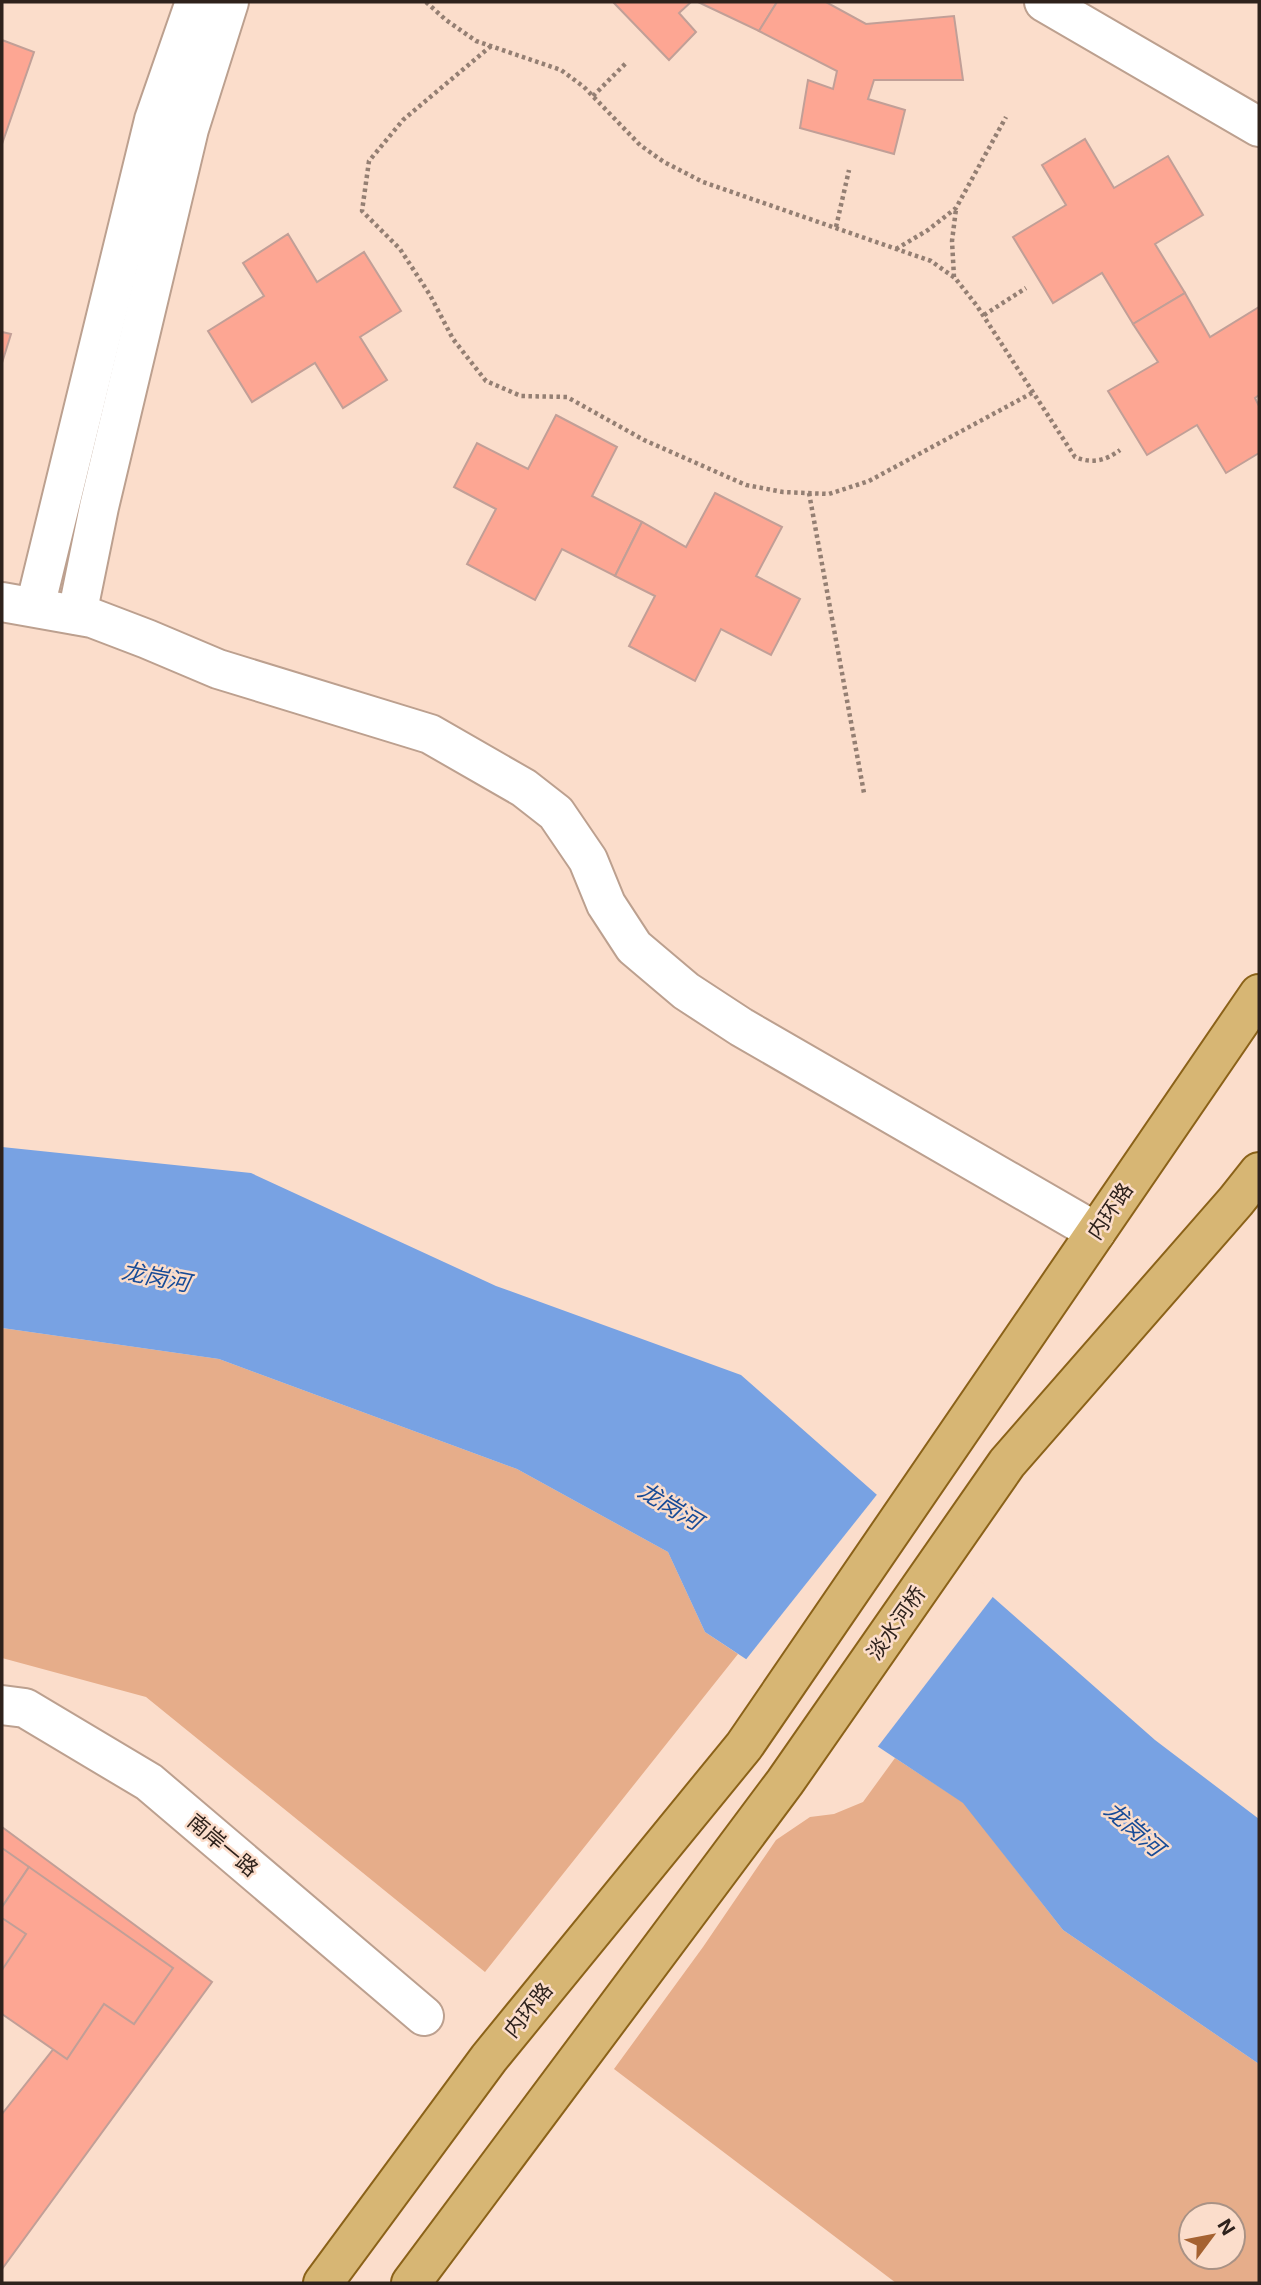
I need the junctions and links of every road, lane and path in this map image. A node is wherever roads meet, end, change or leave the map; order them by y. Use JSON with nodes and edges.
{"nodes":[{"id":1,"x":195,"y":2,"type":"edge"},
{"id":2,"x":229,"y":2,"type":"edge"},
{"id":3,"x":426,"y":2,"type":"edge"},
{"id":4,"x":1044,"y":2,"type":"edge"},
{"id":5,"x":491,"y":46,"type":"junction"},
{"id":6,"x":627,"y":62,"type":"dead end"},
{"id":7,"x":593,"y":96,"type":"junction"},
{"id":8,"x":1006,"y":117,"type":"dead end"},
{"id":9,"x":1259,"y":127,"type":"edge"},
{"id":10,"x":849,"y":170,"type":"dead end"},
{"id":11,"x":956,"y":208,"type":"junction"},
{"id":12,"x":836,"y":228,"type":"junction"},
{"id":13,"x":896,"y":249,"type":"junction"},
{"id":14,"x":955,"y":278,"type":"junction"},
{"id":15,"x":1026,"y":288,"type":"dead end"},
{"id":16,"x":984,"y":316,"type":"junction"},
{"id":17,"x":1032,"y":393,"type":"junction"},
{"id":18,"x":1119,"y":450,"type":"dead end"},
{"id":19,"x":809,"y":493,"type":"junction"},
{"id":20,"x":18,"y":604,"type":"edge"},
{"id":21,"x":77,"y":615,"type":"junction"},
{"id":22,"x":864,"y":793,"type":"dead end"},
{"id":23,"x":1259,"y":994,"type":"edge"},
{"id":24,"x":1259,"y":1172,"type":"edge"},
{"id":25,"x":1096,"y":1232,"type":"junction"},
{"id":26,"x":2,"y":1705,"type":"edge"},
{"id":27,"x":424,"y":2016,"type":"dead end"},
{"id":28,"x":323,"y":2283,"type":"edge"},
{"id":29,"x":411,"y":2283,"type":"edge"}],
"edges":[{"from":1,"to":20,"type":"street"},
{"from":2,"to":21,"type":"street"},
{"from":3,"to":5,"type":"path"},
{"from":4,"to":9,"type":"street"},
{"from":5,"to":7,"type":"path"},
{"from":5,"to":19,"type":"path"},
{"from":6,"to":7,"type":"path"},
{"from":7,"to":12,"type":"path"},
{"from":8,"to":11,"type":"path"},
{"from":10,"to":12,"type":"path"},
{"from":11,"to":13,"type":"path"},
{"from":11,"to":14,"type":"path"},
{"from":12,"to":13,"type":"path"},
{"from":13,"to":14,"type":"path"},
{"from":14,"to":16,"type":"path"},
{"from":15,"to":16,"type":"path"},
{"from":16,"to":17,"type":"path"},
{"from":17,"to":18,"type":"path"},
{"from":17,"to":19,"type":"path"},
{"from":19,"to":22,"type":"path"},
{"from":20,"to":21,"type":"street"},
{"from":21,"to":25,"type":"street"},
{"from":23,"to":25,"type":"main road","name":"内环路"},
{"from":24,"to":29,"type":"main road","name":"淡水河桥"},
{"from":25,"to":28,"type":"main road","name":"内环路"},
{"from":26,"to":27,"type":"street","name":"南岸一路"}]}
